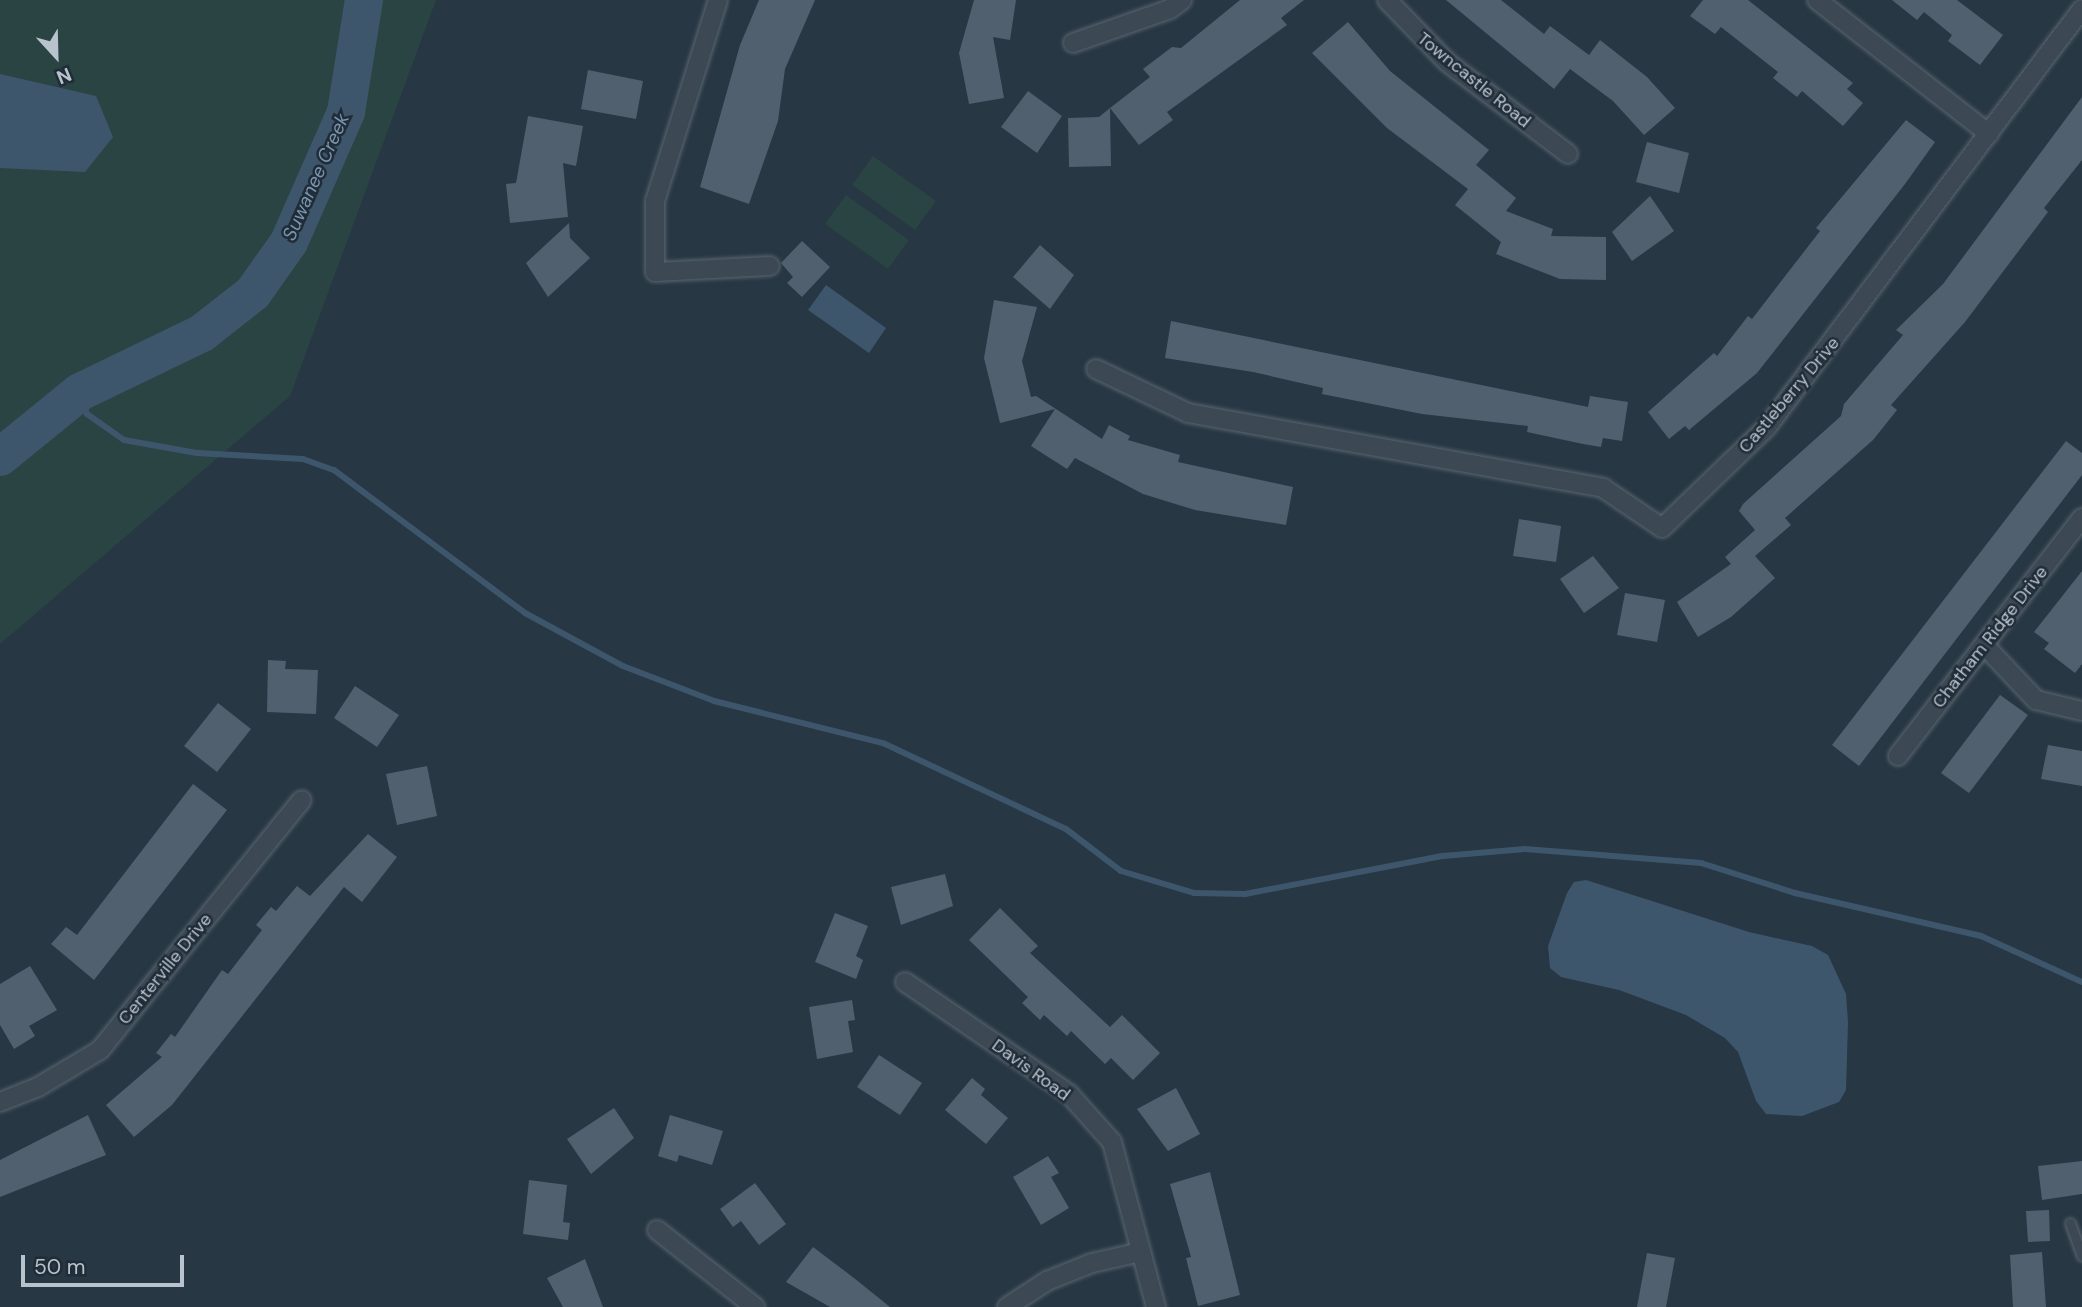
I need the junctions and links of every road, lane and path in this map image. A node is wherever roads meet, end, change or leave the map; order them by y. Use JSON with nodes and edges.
{"nodes":[{"id":1,"x":718,"y":0,"type":"edge"},
{"id":2,"x":1182,"y":0,"type":"edge"},
{"id":3,"x":1387,"y":0,"type":"edge"},
{"id":4,"x":1817,"y":0,"type":"edge"},
{"id":5,"x":2082,"y":9,"type":"edge"},
{"id":6,"x":1073,"y":43,"type":"dead end"},
{"id":7,"x":1989,"y":134,"type":"junction"},
{"id":8,"x":1568,"y":154,"type":"dead end"},
{"id":9,"x":770,"y":266,"type":"dead end"},
{"id":10,"x":1096,"y":369,"type":"dead end"},
{"id":11,"x":2082,"y":518,"type":"edge"},
{"id":12,"x":1984,"y":645,"type":"junction"},
{"id":13,"x":2082,"y":711,"type":"edge"},
{"id":14,"x":1898,"y":756,"type":"dead end"},
{"id":15,"x":302,"y":800,"type":"dead end"},
{"id":16,"x":905,"y":982,"type":"dead end"},
{"id":17,"x":0,"y":1102,"type":"edge"},
{"id":18,"x":2070,"y":1223,"type":"dead end"},
{"id":19,"x":657,"y":1230,"type":"dead end"},
{"id":20,"x":1141,"y":1252,"type":"junction"},
{"id":21,"x":2082,"y":1256,"type":"edge"},
{"id":22,"x":755,"y":1307,"type":"edge"},
{"id":23,"x":1007,"y":1307,"type":"edge"},
{"id":24,"x":1156,"y":1307,"type":"edge"}],
"edges":[{"from":1,"to":9,"type":"street"},
{"from":2,"to":6,"type":"street"},
{"from":3,"to":8,"type":"street","name":"Towncastle Road"},
{"from":4,"to":7,"type":"street"},
{"from":5,"to":7,"type":"street","name":"Castleberry Drive"},
{"from":7,"to":10,"type":"street","name":"Castleberry Drive"},
{"from":11,"to":12,"type":"street","name":"Chatham Ridge Drive"},
{"from":12,"to":13,"type":"street"},
{"from":12,"to":14,"type":"street","name":"Chatham Ridge Drive"},
{"from":15,"to":17,"type":"street","name":"Centerville Drive"},
{"from":16,"to":20,"type":"street","name":"Davis Road"},
{"from":18,"to":21,"type":"lane"},
{"from":19,"to":22,"type":"street"},
{"from":20,"to":23,"type":"street"},
{"from":20,"to":24,"type":"street","name":"Davis Road"}]}
